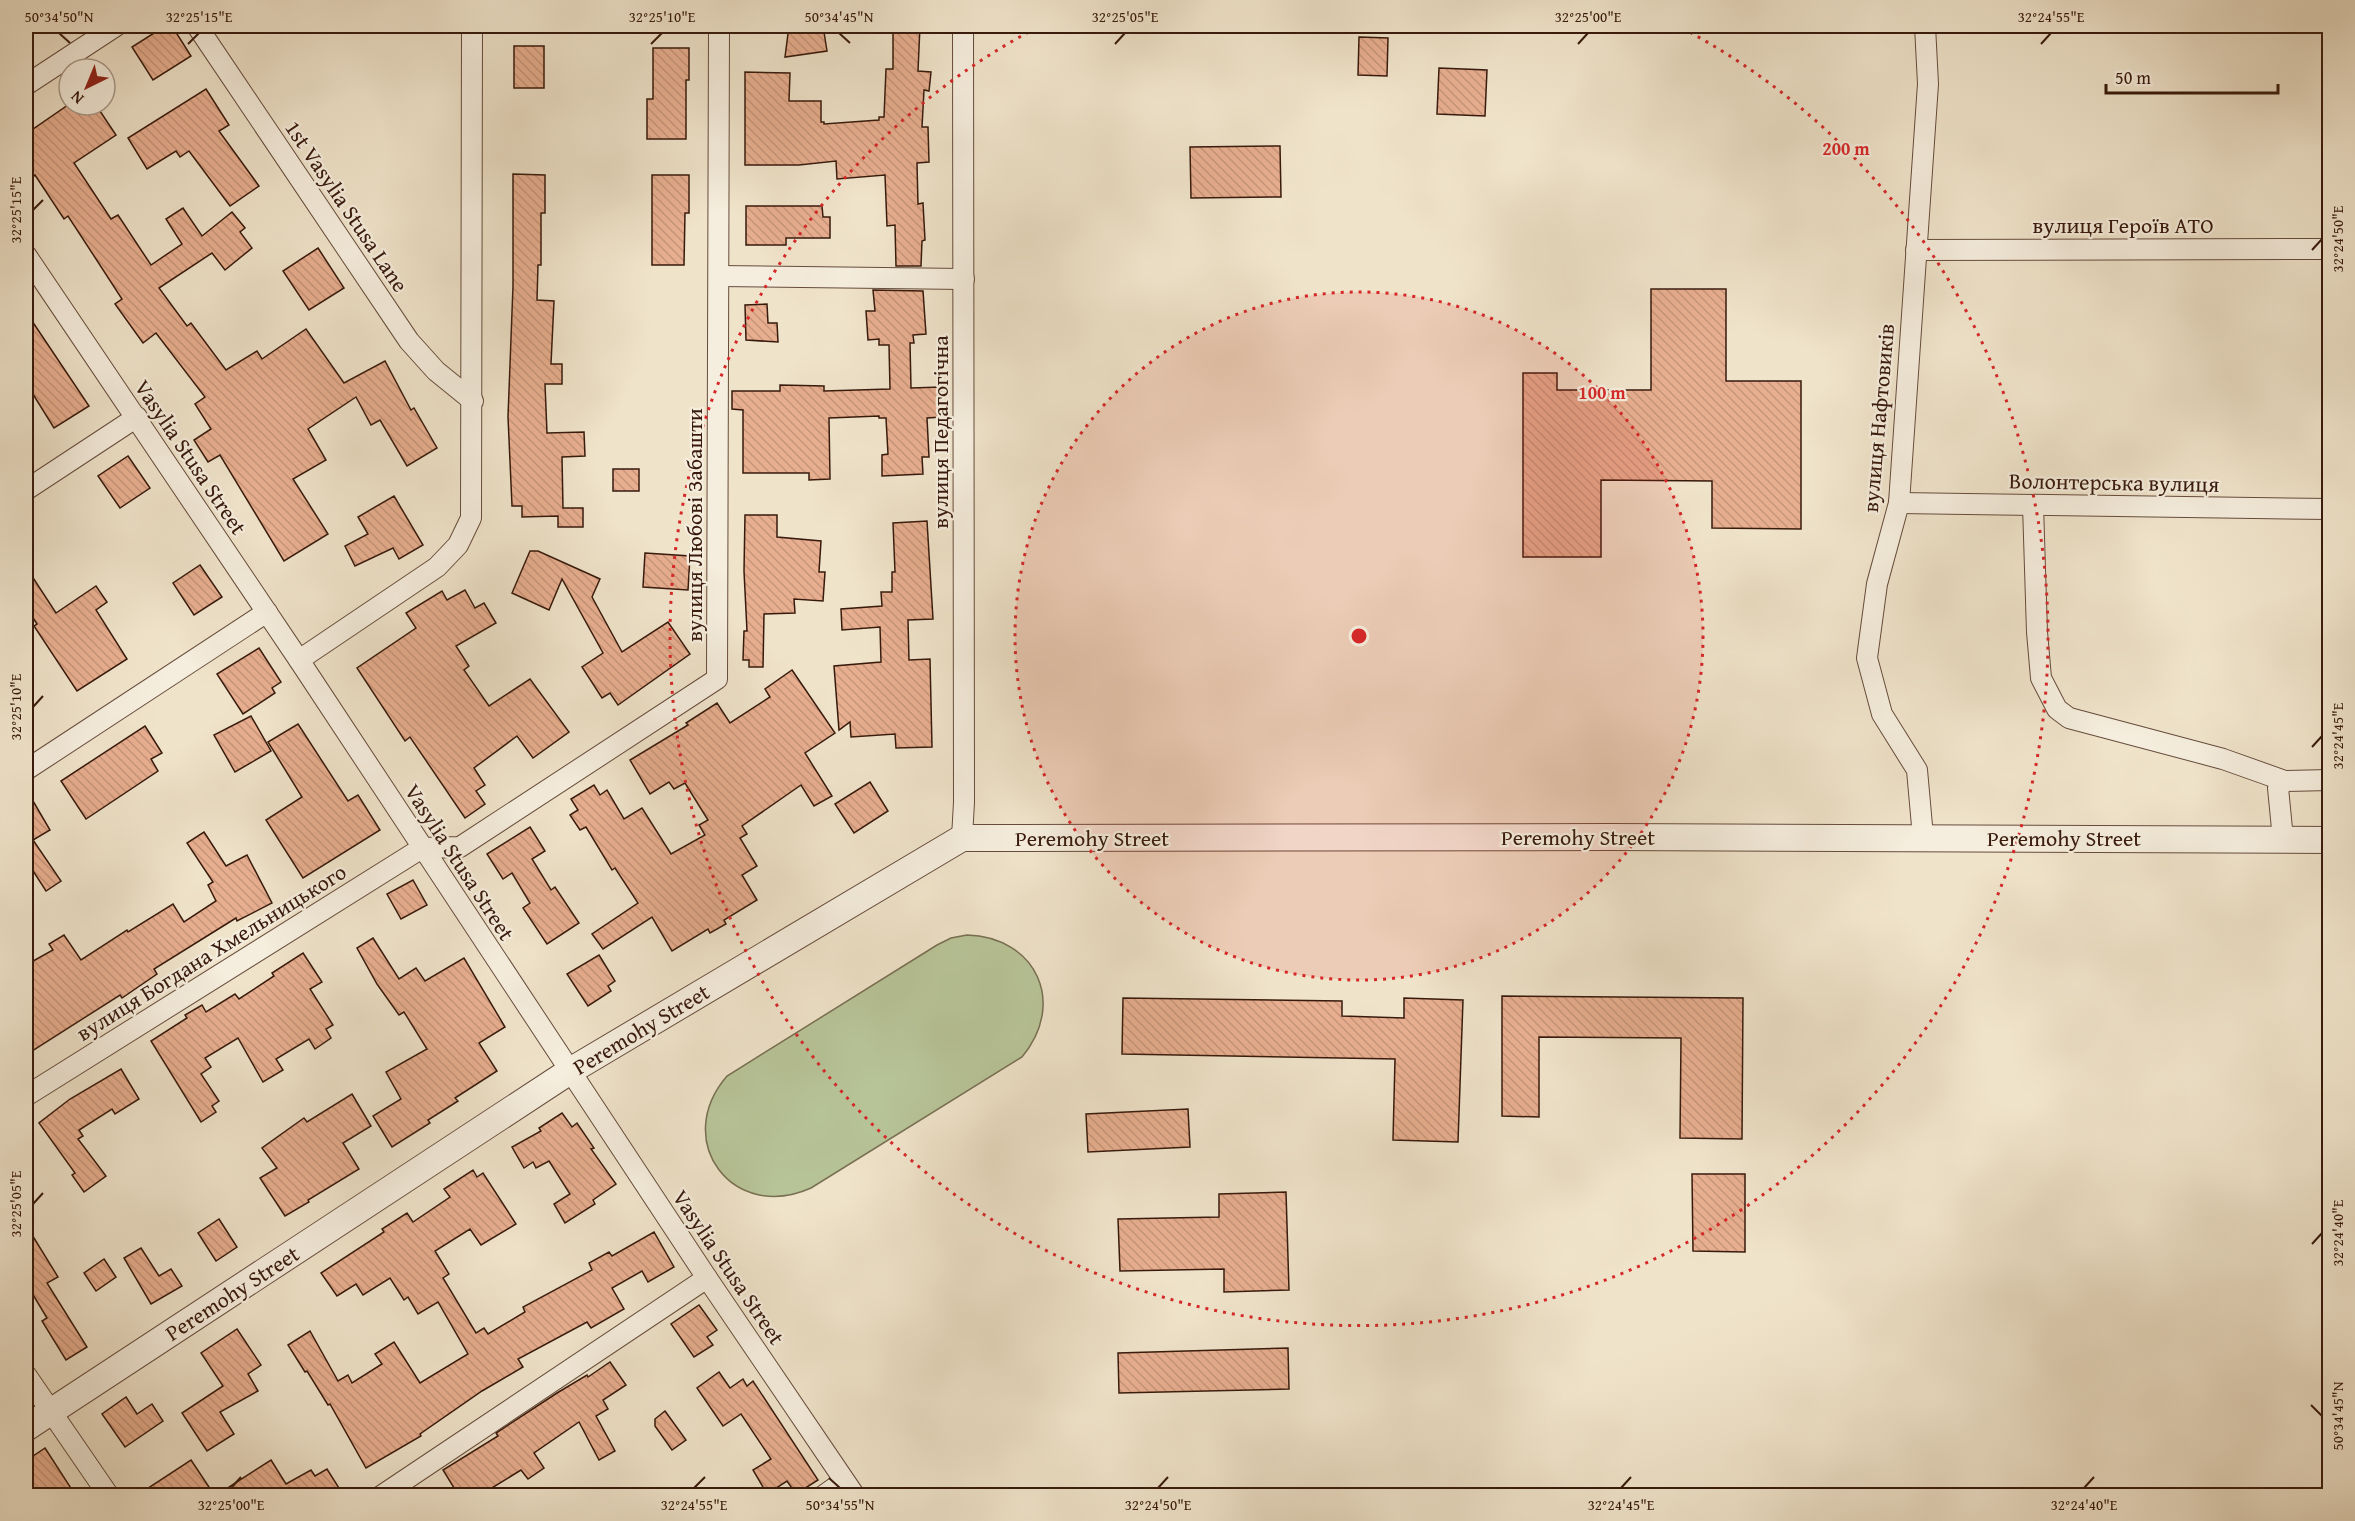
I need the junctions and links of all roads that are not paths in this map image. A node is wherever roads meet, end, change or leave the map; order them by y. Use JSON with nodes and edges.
{"nodes":[{"id":1,"x":116,"y":26,"type":"edge"},
{"id":2,"x":197,"y":26,"type":"edge"},
{"id":3,"x":472,"y":26,"type":"edge"},
{"id":4,"x":719,"y":26,"type":"edge"},
{"id":5,"x":963,"y":26,"type":"edge"},
{"id":6,"x":1925,"y":26,"type":"edge"},
{"id":7,"x":26,"y":85,"type":"edge"},
{"id":8,"x":2330,"y":249,"type":"edge"},
{"id":9,"x":1916,"y":250,"type":"junction"},
{"id":10,"x":26,"y":255,"type":"edge"},
{"id":11,"x":719,"y":276,"type":"junction"},
{"id":12,"x":964,"y":279,"type":"junction"},
{"id":13,"x":473,"y":401,"type":"junction"},
{"id":14,"x":137,"y":417,"type":"junction"},
{"id":15,"x":26,"y":490,"type":"edge"},
{"id":16,"x":1899,"y":503,"type":"junction"},
{"id":17,"x":2033,"y":505,"type":"junction"},
{"id":18,"x":2330,"y":509,"type":"edge"},
{"id":19,"x":267,"y":612,"type":"junction"},
{"id":20,"x":299,"y":660,"type":"junction"},
{"id":21,"x":26,"y":770,"type":"edge"},
{"id":22,"x":2330,"y":780,"type":"edge"},
{"id":23,"x":2285,"y":781,"type":"junction"},
{"id":24,"x":1923,"y":837,"type":"junction"},
{"id":25,"x":962,"y":838,"type":"junction"},
{"id":26,"x":2283,"y":839,"type":"junction"},
{"id":27,"x":2330,"y":840,"type":"edge"},
{"id":28,"x":422,"y":848,"type":"junction"},
{"id":29,"x":570,"y":1071,"type":"junction"},
{"id":30,"x":26,"y":1096,"type":"edge"},
{"id":31,"x":707,"y":1278,"type":"junction"},
{"id":32,"x":26,"y":1375,"type":"edge"},
{"id":33,"x":51,"y":1412,"type":"junction"},
{"id":34,"x":26,"y":1428,"type":"edge"},
{"id":35,"x":849,"y":1488,"type":"edge"},
{"id":36,"x":109,"y":1496,"type":"edge"},
{"id":37,"x":381,"y":1496,"type":"edge"},
{"id":38,"x":824,"y":1496,"type":"edge"}],
"edges":[{"from":1,"to":7,"type":"street"},
{"from":2,"to":13,"type":"street","name":"1st Vasylia Stusa Lane"},
{"from":3,"to":13,"type":"street"},
{"from":4,"to":11,"type":"street","name":"вулиця Любові Забашти"},
{"from":5,"to":12,"type":"street","name":"вулиця Педагогічна"},
{"from":6,"to":9,"type":"street","name":"вулиця Нафтовиків"},
{"from":8,"to":9,"type":"street","name":"вулиця Героїв АТО"},
{"from":9,"to":16,"type":"street","name":"вулиця Нафтовиків"},
{"from":10,"to":14,"type":"street","name":"Vasylia Stusa Street"},
{"from":11,"to":12,"type":"street"},
{"from":11,"to":28,"type":"street","name":"вулиця Любові Забашти"},
{"from":12,"to":25,"type":"street","name":"вулиця Педагогічна"},
{"from":13,"to":20,"type":"street"},
{"from":14,"to":15,"type":"street"},
{"from":14,"to":19,"type":"street","name":"Vasylia Stusa Street"},
{"from":16,"to":17,"type":"street","name":"Волонтерська вулиця"},
{"from":16,"to":24,"type":"street","name":"вулиця Нафтовиків"},
{"from":17,"to":18,"type":"street","name":"Волонтерська вулиця"},
{"from":17,"to":23,"type":"street"},
{"from":19,"to":20,"type":"street","name":"Vasylia Stusa Street"},
{"from":19,"to":21,"type":"street"},
{"from":20,"to":28,"type":"street","name":"Vasylia Stusa Street"},
{"from":22,"to":23,"type":"street"},
{"from":23,"to":26,"type":"street"},
{"from":24,"to":25,"type":"street","name":"Peremohy Street"},
{"from":24,"to":26,"type":"street","name":"Peremohy Street"},
{"from":25,"to":29,"type":"street","name":"Peremohy Street"},
{"from":26,"to":27,"type":"street","name":"Peremohy Street"},
{"from":28,"to":29,"type":"street","name":"Vasylia Stusa Street"},
{"from":28,"to":30,"type":"street","name":"вулиця Богдана Хмельницького"},
{"from":29,"to":31,"type":"street","name":"Vasylia Stusa Street"},
{"from":29,"to":33,"type":"street","name":"Peremohy Street"},
{"from":31,"to":35,"type":"street","name":"Vasylia Stusa Street"},
{"from":31,"to":37,"type":"street"},
{"from":32,"to":33,"type":"street"},
{"from":33,"to":34,"type":"street","name":"Peremohy Street"},
{"from":33,"to":36,"type":"street"},
{"from":35,"to":38,"type":"street"}]}
